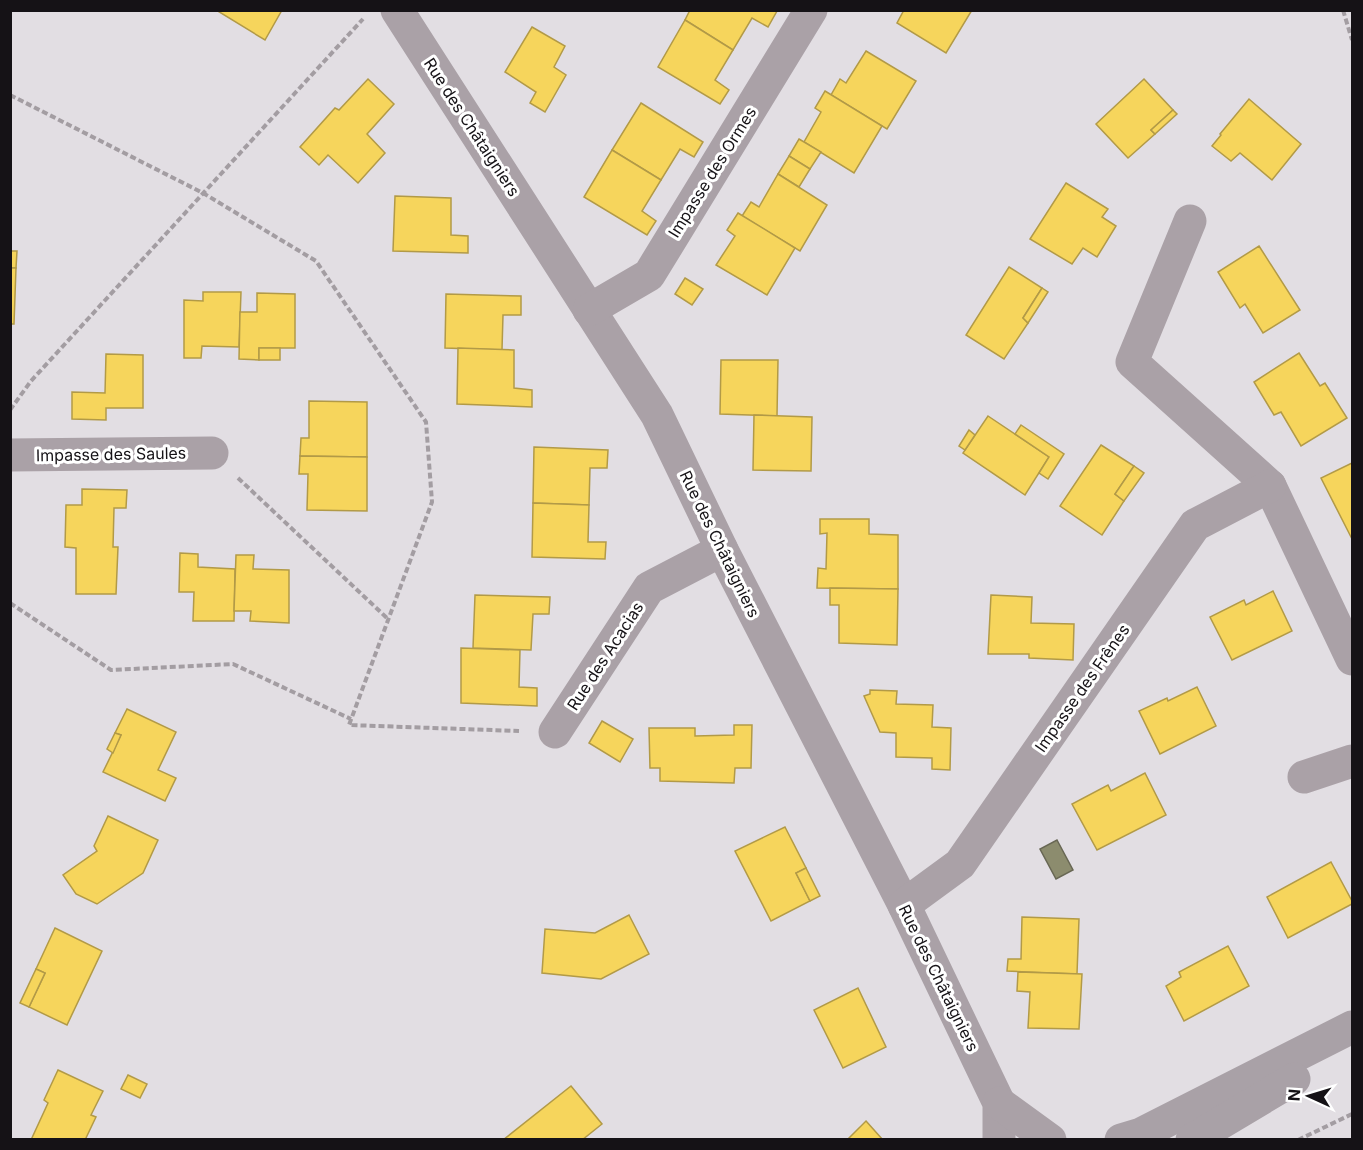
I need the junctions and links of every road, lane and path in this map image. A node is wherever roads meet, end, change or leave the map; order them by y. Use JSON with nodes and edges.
{"nodes":[{"id":1,"x":397,"y":10,"type":"edge"},
{"id":2,"x":811,"y":10,"type":"edge"},
{"id":3,"x":1343,"y":10,"type":"edge"},
{"id":4,"x":364,"y":18,"type":"dead end"},
{"id":5,"x":1353,"y":40,"type":"edge"},
{"id":6,"x":10,"y":95,"type":"edge"},
{"id":7,"x":203,"y":193,"type":"junction"},
{"id":8,"x":1190,"y":222,"type":"dead end"},
{"id":9,"x":589,"y":310,"type":"junction"},
{"id":10,"x":10,"y":410,"type":"edge"},
{"id":11,"x":212,"y":453,"type":"joint"},
{"id":12,"x":10,"y":455,"type":"edge"},
{"id":13,"x":1270,"y":486,"type":"junction"},
{"id":14,"x":722,"y":550,"type":"junction"},
{"id":15,"x":10,"y":603,"type":"edge"},
{"id":16,"x":388,"y":619,"type":"junction"},
{"id":17,"x":1353,"y":659,"type":"edge"},
{"id":18,"x":351,"y":719,"type":"junction"},
{"id":19,"x":555,"y":732,"type":"joint"},
{"id":20,"x":1353,"y":761,"type":"edge"},
{"id":21,"x":1305,"y":777,"type":"dead end"},
{"id":22,"x":904,"y":905,"type":"junction"},
{"id":23,"x":1353,"y":1027,"type":"edge"},
{"id":24,"x":1353,"y":1053,"type":"edge"},
{"id":25,"x":999,"y":1103,"type":"junction"},
{"id":26,"x":1353,"y":1114,"type":"edge"},
{"id":27,"x":999,"y":1140,"type":"edge"},
{"id":28,"x":1050,"y":1140,"type":"edge"},
{"id":29,"x":1121,"y":1140,"type":"edge"},
{"id":30,"x":1192,"y":1140,"type":"edge"},
{"id":31,"x":1298,"y":1140,"type":"edge"}],
"edges":[{"from":1,"to":9,"type":"street","name":"Rue des Châtaigniers"},
{"from":2,"to":9,"type":"street","name":"Impasse des Ormes"},
{"from":3,"to":5,"type":"path"},
{"from":4,"to":7,"type":"path"},
{"from":6,"to":7,"type":"path"},
{"from":7,"to":10,"type":"path"},
{"from":7,"to":16,"type":"path"},
{"from":8,"to":13,"type":"street"},
{"from":9,"to":14,"type":"street","name":"Rue des Châtaigniers"},
{"from":11,"to":12,"type":"street","name":"Impasse des Saules"},
{"from":11,"to":16,"type":"path"},
{"from":13,"to":17,"type":"street"},
{"from":13,"to":22,"type":"street","name":"Impasse des Frênes"},
{"from":14,"to":19,"type":"street","name":"Rue des Acacias"},
{"from":14,"to":22,"type":"street","name":"Rue des Châtaigniers"},
{"from":15,"to":18,"type":"path"},
{"from":16,"to":18,"type":"path"},
{"from":18,"to":19,"type":"path"},
{"from":20,"to":21,"type":"street"},
{"from":22,"to":25,"type":"street","name":"Rue des Châtaigniers"},
{"from":23,"to":29,"type":"main road"},
{"from":24,"to":30,"type":"main road"},
{"from":25,"to":27,"type":"street","name":"Rue des Châtaigniers"},
{"from":25,"to":28,"type":"street","name":"Rue des Châtaigniers"},
{"from":26,"to":31,"type":"path"}]}
